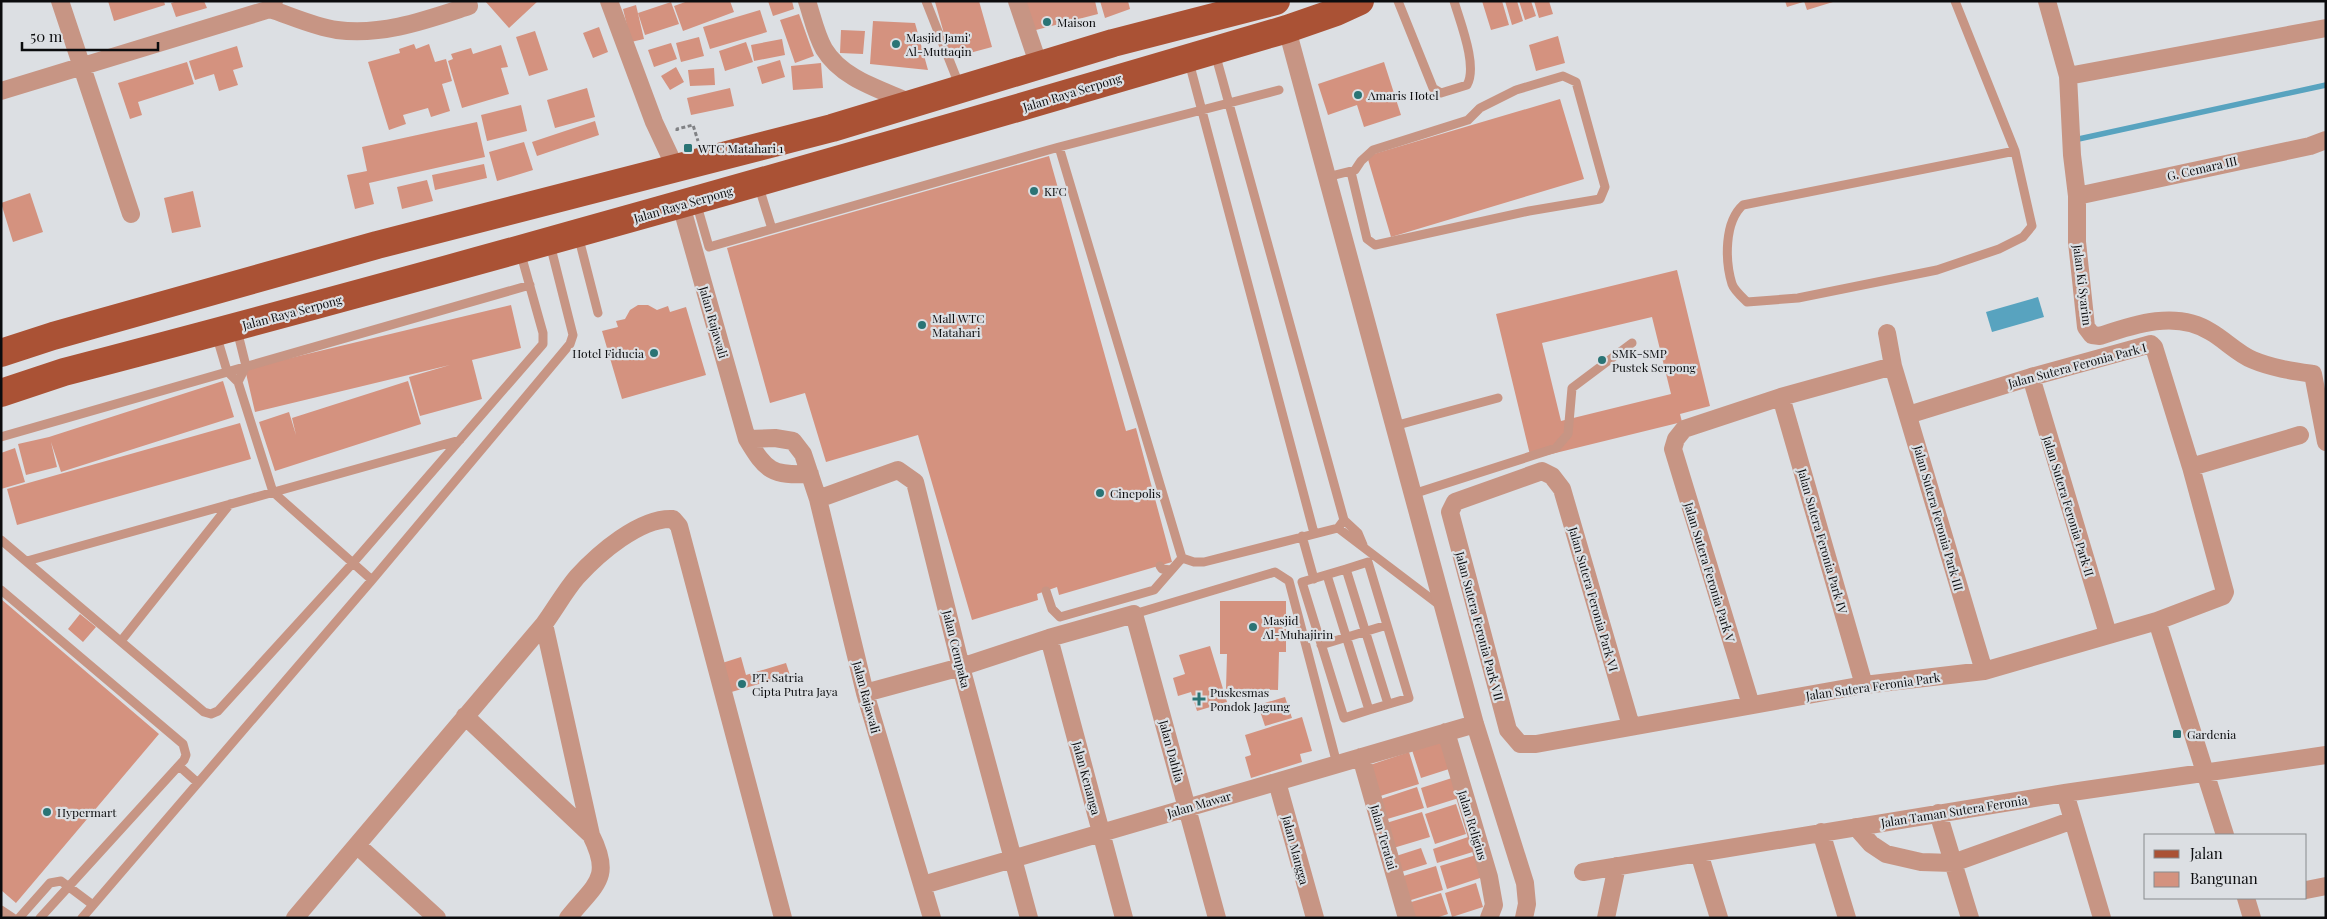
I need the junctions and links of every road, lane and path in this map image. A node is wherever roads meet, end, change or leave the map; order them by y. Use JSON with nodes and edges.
{"nodes":[{"id":1,"x":60,"y":1,"type":"edge"},
{"id":2,"x":609,"y":1,"type":"edge"},
{"id":3,"x":807,"y":1,"type":"edge"},
{"id":4,"x":926,"y":1,"type":"edge"},
{"id":5,"x":1017,"y":1,"type":"edge"},
{"id":6,"x":1276,"y":1,"type":"edge"},
{"id":7,"x":1360,"y":1,"type":"edge"},
{"id":8,"x":1398,"y":1,"type":"edge"},
{"id":9,"x":1454,"y":1,"type":"edge"},
{"id":10,"x":1955,"y":1,"type":"edge"},
{"id":11,"x":2047,"y":1,"type":"edge"},
{"id":12,"x":272,"y":5,"type":"edge"},
{"id":13,"x":469,"y":6,"type":"dead end"},
{"id":14,"x":1229,"y":7,"type":"edge"},
{"id":15,"x":2326,"y":28,"type":"edge"},
{"id":16,"x":1287,"y":29,"type":"junction"},
{"id":17,"x":1149,"y":34,"type":"junction"},
{"id":18,"x":1214,"y":50,"type":"junction"},
{"id":19,"x":1188,"y":58,"type":"junction"},
{"id":20,"x":81,"y":66,"type":"junction"},
{"id":21,"x":1039,"y":66,"type":"junction"},
{"id":22,"x":1157,"y":66,"type":"junction"},
{"id":23,"x":2068,"y":76,"type":"junction"},
{"id":24,"x":961,"y":89,"type":"junction"},
{"id":25,"x":1279,"y":90,"type":"dead end"},
{"id":26,"x":1,"y":91,"type":"edge"},
{"id":27,"x":911,"y":103,"type":"junction"},
{"id":28,"x":1228,"y":103,"type":"junction"},
{"id":29,"x":1200,"y":111,"type":"junction"},
{"id":30,"x":2326,"y":140,"type":"edge"},
{"id":31,"x":1059,"y":147,"type":"junction"},
{"id":32,"x":2015,"y":152,"type":"junction"},
{"id":33,"x":676,"y":169,"type":"junction"},
{"id":34,"x":1351,"y":172,"type":"junction"},
{"id":35,"x":1327,"y":177,"type":"junction"},
{"id":36,"x":758,"y":183,"type":"junction"},
{"id":37,"x":2078,"y":196,"type":"junction"},
{"id":38,"x":688,"y":202,"type":"junction"},
{"id":39,"x":131,"y":214,"type":"dead end"},
{"id":40,"x":772,"y":229,"type":"junction"},
{"id":41,"x":578,"y":234,"type":"junction"},
{"id":42,"x":549,"y":242,"type":"junction"},
{"id":43,"x":520,"y":250,"type":"junction"},
{"id":44,"x":321,"y":262,"type":"junction"},
{"id":45,"x":530,"y":285,"type":"junction"},
{"id":46,"x":331,"y":302,"type":"junction"},
{"id":47,"x":598,"y":313,"type":"dead end"},
{"id":48,"x":226,"y":330,"type":"junction"},
{"id":49,"x":1887,"y":334,"type":"dead end"},
{"id":50,"x":1632,"y":343,"type":"dead end"},
{"id":51,"x":1,"y":353,"type":"edge"},
{"id":52,"x":246,"y":366,"type":"junction"},
{"id":53,"x":1893,"y":366,"type":"junction"},
{"id":54,"x":227,"y":372,"type":"junction"},
{"id":55,"x":2031,"y":377,"type":"junction"},
{"id":56,"x":238,"y":382,"type":"junction"},
{"id":57,"x":1,"y":393,"type":"edge"},
{"id":58,"x":1781,"y":397,"type":"junction"},
{"id":59,"x":1498,"y":398,"type":"dead end"},
{"id":60,"x":1908,"y":415,"type":"junction"},
{"id":61,"x":1394,"y":426,"type":"junction"},
{"id":62,"x":2300,"y":435,"type":"dead end"},
{"id":63,"x":1,"y":437,"type":"edge"},
{"id":64,"x":747,"y":439,"type":"junction"},
{"id":65,"x":460,"y":440,"type":"junction"},
{"id":66,"x":2326,"y":442,"type":"edge"},
{"id":67,"x":2191,"y":467,"type":"junction"},
{"id":68,"x":810,"y":474,"type":"junction"},
{"id":69,"x":1552,"y":476,"type":"joint"},
{"id":70,"x":273,"y":492,"type":"junction"},
{"id":71,"x":1413,"y":494,"type":"junction"},
{"id":72,"x":818,"y":499,"type":"junction"},
{"id":73,"x":230,"y":504,"type":"junction"},
{"id":74,"x":1344,"y":520,"type":"junction"},
{"id":75,"x":1338,"y":528,"type":"junction"},
{"id":76,"x":1314,"y":532,"type":"junction"},
{"id":77,"x":1302,"y":536,"type":"junction"},
{"id":78,"x":1,"y":540,"type":"edge"},
{"id":79,"x":1363,"y":545,"type":"junction"},
{"id":80,"x":1182,"y":558,"type":"junction"},
{"id":81,"x":27,"y":561,"type":"junction"},
{"id":82,"x":352,"y":564,"type":"junction"},
{"id":83,"x":1160,"y":566,"type":"dead end"},
{"id":84,"x":1346,"y":569,"type":"junction"},
{"id":85,"x":1171,"y":570,"type":"junction"},
{"id":86,"x":1327,"y":575,"type":"junction"},
{"id":87,"x":1314,"y":579,"type":"junction"},
{"id":88,"x":372,"y":580,"type":"junction"},
{"id":89,"x":1,"y":590,"type":"edge"},
{"id":90,"x":1046,"y":591,"type":"dead end"},
{"id":91,"x":2225,"y":592,"type":"joint"},
{"id":92,"x":1444,"y":609,"type":"junction"},
{"id":93,"x":1134,"y":614,"type":"junction"},
{"id":94,"x":2157,"y":621,"type":"junction"},
{"id":95,"x":544,"y":624,"type":"junction"},
{"id":96,"x":1387,"y":625,"type":"junction"},
{"id":97,"x":1365,"y":632,"type":"junction"},
{"id":98,"x":2108,"y":634,"type":"junction"},
{"id":99,"x":1346,"y":637,"type":"junction"},
{"id":100,"x":1049,"y":638,"type":"junction"},
{"id":101,"x":121,"y":641,"type":"junction"},
{"id":102,"x":1322,"y":645,"type":"junction"},
{"id":103,"x":961,"y":667,"type":"junction"},
{"id":104,"x":1984,"y":671,"type":"junction"},
{"id":105,"x":1864,"y":685,"type":"junction"},
{"id":106,"x":865,"y":692,"type":"junction"},
{"id":107,"x":1388,"y":704,"type":"junction"},
{"id":108,"x":1751,"y":705,"type":"junction"},
{"id":109,"x":1369,"y":710,"type":"junction"},
{"id":110,"x":465,"y":716,"type":"junction"},
{"id":111,"x":1475,"y":724,"type":"junction"},
{"id":112,"x":1631,"y":726,"type":"junction"},
{"id":113,"x":1446,"y":732,"type":"junction"},
{"id":114,"x":1513,"y":738,"type":"joint"},
{"id":115,"x":2326,"y":755,"type":"edge"},
{"id":116,"x":1361,"y":757,"type":"junction"},
{"id":117,"x":1336,"y":764,"type":"junction"},
{"id":118,"x":179,"y":766,"type":"junction"},
{"id":119,"x":2204,"y":774,"type":"junction"},
{"id":120,"x":1277,"y":782,"type":"junction"},
{"id":121,"x":198,"y":783,"type":"junction"},
{"id":122,"x":2066,"y":793,"type":"junction"},
{"id":123,"x":1187,"y":807,"type":"junction"},
{"id":124,"x":1938,"y":813,"type":"junction"},
{"id":125,"x":2073,"y":820,"type":"junction"},
{"id":126,"x":1856,"y":827,"type":"junction"},
{"id":127,"x":1102,"y":832,"type":"junction"},
{"id":128,"x":1821,"y":832,"type":"junction"},
{"id":129,"x":2225,"y":834,"type":"edge"},
{"id":130,"x":591,"y":835,"type":"junction"},
{"id":131,"x":358,"y":846,"type":"junction"},
{"id":132,"x":1699,"y":853,"type":"junction"},
{"id":133,"x":1013,"y":857,"type":"junction"},
{"id":134,"x":1953,"y":864,"type":"junction"},
{"id":135,"x":1617,"y":866,"type":"junction"},
{"id":136,"x":1582,"y":872,"type":"dead end"},
{"id":137,"x":923,"y":885,"type":"junction"},
{"id":138,"x":2326,"y":886,"type":"edge"},
{"id":139,"x":69,"y":887,"type":"junction"},
{"id":140,"x":2307,"y":890,"type":"edge"},
{"id":141,"x":2251,"y":899,"type":"edge"},
{"id":142,"x":93,"y":905,"type":"junction"},
{"id":143,"x":1,"y":910,"type":"edge"},
{"id":144,"x":13,"y":918,"type":"edge"},
{"id":145,"x":19,"y":918,"type":"edge"},
{"id":146,"x":40,"y":918,"type":"edge"},
{"id":147,"x":82,"y":918,"type":"edge"},
{"id":148,"x":295,"y":918,"type":"edge"},
{"id":149,"x":437,"y":918,"type":"edge"},
{"id":150,"x":568,"y":918,"type":"edge"},
{"id":151,"x":783,"y":918,"type":"edge"},
{"id":152,"x":932,"y":918,"type":"edge"},
{"id":153,"x":1030,"y":918,"type":"edge"},
{"id":154,"x":1124,"y":918,"type":"edge"},
{"id":155,"x":1217,"y":918,"type":"edge"},
{"id":156,"x":1315,"y":918,"type":"edge"},
{"id":157,"x":1407,"y":918,"type":"edge"},
{"id":158,"x":1489,"y":918,"type":"edge"},
{"id":159,"x":1524,"y":918,"type":"edge"},
{"id":160,"x":1606,"y":918,"type":"edge"},
{"id":161,"x":1719,"y":918,"type":"edge"},
{"id":162,"x":1847,"y":918,"type":"edge"},
{"id":163,"x":1970,"y":918,"type":"edge"},
{"id":164,"x":2102,"y":918,"type":"edge"},
{"id":165,"x":2252,"y":918,"type":"edge"}],
"edges":[{"from":1,"to":20,"type":"street"},
{"from":2,"to":33,"type":"street"},
{"from":3,"to":27,"type":"street"},
{"from":4,"to":24,"type":"lane"},
{"from":5,"to":21,"type":"street"},
{"from":6,"to":14,"type":"main road"},
{"from":7,"to":16,"type":"main road","name":"Jalan Raya Serpong"},
{"from":8,"to":9,"type":"lane"},
{"from":10,"to":32,"type":"lane"},
{"from":11,"to":23,"type":"street","name":"Jalan Ki Syarim"},
{"from":12,"to":13,"type":"street"},
{"from":12,"to":20,"type":"street"},
{"from":14,"to":17,"type":"main road"},
{"from":15,"to":23,"type":"street"},
{"from":16,"to":18,"type":"main road","name":"Jalan Raya Serpong"},
{"from":16,"to":35,"type":"street"},
{"from":17,"to":21,"type":"main road"},
{"from":17,"to":22,"type":"main road"},
{"from":18,"to":19,"type":"main road","name":"Jalan Raya Serpong"},
{"from":18,"to":28,"type":"lane"},
{"from":19,"to":22,"type":"main road","name":"Jalan Raya Serpong"},
{"from":19,"to":29,"type":"lane"},
{"from":20,"to":26,"type":"street"},
{"from":20,"to":39,"type":"street"},
{"from":21,"to":24,"type":"main road"},
{"from":22,"to":36,"type":"main road","name":"Jalan Raya Serpong"},
{"from":23,"to":37,"type":"street","name":"Jalan Ki Syarim"},
{"from":24,"to":27,"type":"main road"},
{"from":25,"to":28,"type":"lane"},
{"from":27,"to":33,"type":"main road"},
{"from":28,"to":29,"type":"lane"},
{"from":28,"to":74,"type":"lane"},
{"from":29,"to":31,"type":"lane"},
{"from":29,"to":76,"type":"lane"},
{"from":30,"to":37,"type":"street","name":"G. Cemara III"},
{"from":31,"to":40,"type":"lane"},
{"from":31,"to":80,"type":"lane"},
{"from":32,"to":32,"type":"lane"},
{"from":33,"to":44,"type":"main road"},
{"from":34,"to":34,"type":"lane"},
{"from":34,"to":35,"type":"lane"},
{"from":35,"to":61,"type":"street"},
{"from":36,"to":38,"type":"main road","name":"Jalan Raya Serpong"},
{"from":36,"to":40,"type":"lane"},
{"from":37,"to":66,"type":"street","name":"Jalan Ki Syarim"},
{"from":38,"to":40,"type":"lane"},
{"from":38,"to":41,"type":"main road","name":"Jalan Raya Serpong"},
{"from":38,"to":64,"type":"street","name":"Jalan Rajawali"},
{"from":41,"to":42,"type":"main road","name":"Jalan Raya Serpong"},
{"from":41,"to":47,"type":"lane"},
{"from":42,"to":43,"type":"main road","name":"Jalan Raya Serpong"},
{"from":42,"to":88,"type":"lane"},
{"from":43,"to":45,"type":"lane"},
{"from":43,"to":46,"type":"main road","name":"Jalan Raya Serpong"},
{"from":44,"to":46,"type":"main road"},
{"from":44,"to":51,"type":"main road"},
{"from":45,"to":52,"type":"lane"},
{"from":45,"to":65,"type":"lane"},
{"from":46,"to":48,"type":"main road","name":"Jalan Raya Serpong"},
{"from":48,"to":52,"type":"lane"},
{"from":48,"to":54,"type":"lane"},
{"from":48,"to":57,"type":"main road","name":"Jalan Raya Serpong"},
{"from":49,"to":53,"type":"street","name":"Jalan Sutera Feronia Park III"},
{"from":50,"to":71,"type":"lane"},
{"from":52,"to":54,"type":"lane"},
{"from":52,"to":56,"type":"lane"},
{"from":53,"to":58,"type":"street"},
{"from":53,"to":60,"type":"street","name":"Jalan Sutera Feronia Park III"},
{"from":54,"to":56,"type":"lane"},
{"from":54,"to":63,"type":"lane"},
{"from":55,"to":60,"type":"street","name":"Jalan Sutera Feronia Park I"},
{"from":55,"to":67,"type":"street","name":"Jalan Sutera Feronia Park I"},
{"from":55,"to":98,"type":"street","name":"Jalan Sutera Feronia Park II"},
{"from":56,"to":70,"type":"lane"},
{"from":58,"to":105,"type":"street","name":"Jalan Sutera Feronia Park IV"},
{"from":58,"to":108,"type":"street","name":"Jalan Sutera Feronia Park V"},
{"from":59,"to":61,"type":"lane"},
{"from":60,"to":104,"type":"street","name":"Jalan Sutera Feronia Park III"},
{"from":61,"to":71,"type":"street"},
{"from":62,"to":67,"type":"street"},
{"from":64,"to":68,"type":"street","name":"Jalan Rajawali"},
{"from":64,"to":68,"type":"street","name":"Jalan Rajawali"},
{"from":65,"to":70,"type":"lane"},
{"from":65,"to":82,"type":"lane"},
{"from":67,"to":91,"type":"street","name":"Jalan Sutera Feronia Park I"},
{"from":68,"to":72,"type":"street","name":"Jalan Rajawali"},
{"from":69,"to":112,"type":"street","name":"Jalan Sutera Feronia Park VI"},
{"from":69,"to":114,"type":"street","name":"Jalan Sutera Feronia Park VII"},
{"from":70,"to":73,"type":"lane"},
{"from":70,"to":82,"type":"lane"},
{"from":71,"to":92,"type":"street"},
{"from":72,"to":103,"type":"street","name":"Jalan Cempaka"},
{"from":72,"to":106,"type":"street","name":"Jalan Rajawali"},
{"from":73,"to":81,"type":"lane"},
{"from":73,"to":101,"type":"lane"},
{"from":74,"to":75,"type":"lane"},
{"from":74,"to":79,"type":"lane"},
{"from":75,"to":76,"type":"lane"},
{"from":75,"to":79,"type":"lane"},
{"from":76,"to":77,"type":"lane"},
{"from":77,"to":80,"type":"lane"},
{"from":77,"to":87,"type":"lane"},
{"from":78,"to":81,"type":"lane"},
{"from":79,"to":92,"type":"lane"},
{"from":80,"to":85,"type":"lane"},
{"from":81,"to":101,"type":"lane"},
{"from":82,"to":88,"type":"lane"},
{"from":82,"to":101,"type":"lane"},
{"from":83,"to":85,"type":"lane"},
{"from":84,"to":86,"type":"lane"},
{"from":84,"to":96,"type":"lane"},
{"from":84,"to":97,"type":"lane"},
{"from":85,"to":90,"type":"lane"},
{"from":86,"to":87,"type":"lane"},
{"from":86,"to":99,"type":"lane"},
{"from":87,"to":102,"type":"lane"},
{"from":88,"to":121,"type":"lane"},
{"from":89,"to":118,"type":"lane"},
{"from":91,"to":94,"type":"street","name":"Jalan Sutera Feronia Park"},
{"from":92,"to":111,"type":"street"},
{"from":93,"to":100,"type":"street"},
{"from":93,"to":117,"type":"lane"},
{"from":93,"to":123,"type":"street","name":"Jalan Dahlia"},
{"from":94,"to":98,"type":"street","name":"Jalan Sutera Feronia Park"},
{"from":94,"to":119,"type":"street"},
{"from":95,"to":110,"type":"street"},
{"from":95,"to":130,"type":"street"},
{"from":95,"to":151,"type":"street"},
{"from":96,"to":97,"type":"lane"},
{"from":96,"to":107,"type":"lane"},
{"from":97,"to":99,"type":"lane"},
{"from":97,"to":107,"type":"lane"},
{"from":98,"to":104,"type":"street","name":"Jalan Sutera Feronia Park"},
{"from":99,"to":102,"type":"lane"},
{"from":99,"to":109,"type":"lane"},
{"from":100,"to":103,"type":"street"},
{"from":100,"to":127,"type":"street","name":"Jalan Kenanga"},
{"from":102,"to":109,"type":"lane"},
{"from":103,"to":106,"type":"street"},
{"from":103,"to":133,"type":"street","name":"Jalan Cempaka"},
{"from":104,"to":105,"type":"street","name":"Jalan Sutera Feronia Park"},
{"from":105,"to":108,"type":"street","name":"Jalan Sutera Feronia Park"},
{"from":106,"to":137,"type":"street","name":"Jalan Rajawali"},
{"from":107,"to":109,"type":"lane"},
{"from":108,"to":112,"type":"street","name":"Jalan Sutera Feronia Park"},
{"from":110,"to":130,"type":"street"},
{"from":110,"to":131,"type":"street"},
{"from":111,"to":113,"type":"street","name":"Jalan Mawar"},
{"from":111,"to":159,"type":"street"},
{"from":112,"to":114,"type":"street","name":"Jalan Sutera Feronia Park"},
{"from":113,"to":116,"type":"street","name":"Jalan Mawar"},
{"from":113,"to":158,"type":"street","name":"Jalan Religius"},
{"from":115,"to":119,"type":"street","name":"Jalan Taman Sutera Feronia"},
{"from":116,"to":117,"type":"street","name":"Jalan Mawar"},
{"from":116,"to":157,"type":"street","name":"Jalan Teratai"},
{"from":117,"to":120,"type":"street","name":"Jalan Mawar"},
{"from":118,"to":121,"type":"lane"},
{"from":118,"to":139,"type":"lane"},
{"from":119,"to":122,"type":"street","name":"Jalan Taman Sutera Feronia"},
{"from":119,"to":129,"type":"street"},
{"from":120,"to":123,"type":"street","name":"Jalan Mawar"},
{"from":120,"to":156,"type":"street","name":"Jalan Mangga"},
{"from":121,"to":142,"type":"lane"},
{"from":122,"to":124,"type":"street","name":"Jalan Taman Sutera Feronia"},
{"from":122,"to":125,"type":"street"},
{"from":123,"to":127,"type":"street","name":"Jalan Mawar"},
{"from":123,"to":155,"type":"street","name":"Jalan Dahlia"},
{"from":124,"to":126,"type":"street","name":"Jalan Taman Sutera Feronia"},
{"from":124,"to":134,"type":"street"},
{"from":125,"to":134,"type":"street"},
{"from":125,"to":164,"type":"street"},
{"from":126,"to":128,"type":"street","name":"Jalan Taman Sutera Feronia"},
{"from":126,"to":134,"type":"street"},
{"from":127,"to":133,"type":"street","name":"Jalan Mawar"},
{"from":127,"to":154,"type":"street","name":"Jalan Kenanga"},
{"from":128,"to":132,"type":"street","name":"Jalan Taman Sutera Feronia"},
{"from":128,"to":162,"type":"street"},
{"from":130,"to":150,"type":"street"},
{"from":131,"to":148,"type":"street"},
{"from":131,"to":149,"type":"street"},
{"from":132,"to":135,"type":"street","name":"Jalan Taman Sutera Feronia"},
{"from":132,"to":161,"type":"street"},
{"from":133,"to":137,"type":"street","name":"Jalan Mawar"},
{"from":133,"to":153,"type":"street","name":"Jalan Cempaka"},
{"from":134,"to":163,"type":"street"},
{"from":135,"to":136,"type":"street","name":"Jalan Taman Sutera Feronia"},
{"from":135,"to":160,"type":"street"},
{"from":137,"to":152,"type":"street","name":"Jalan Rajawali"},
{"from":138,"to":140,"type":"street"},
{"from":139,"to":142,"type":"lane"},
{"from":139,"to":145,"type":"lane"},
{"from":139,"to":146,"type":"lane"},
{"from":141,"to":165,"type":"street"},
{"from":142,"to":147,"type":"lane"},
{"from":143,"to":144,"type":"lane"}]}
